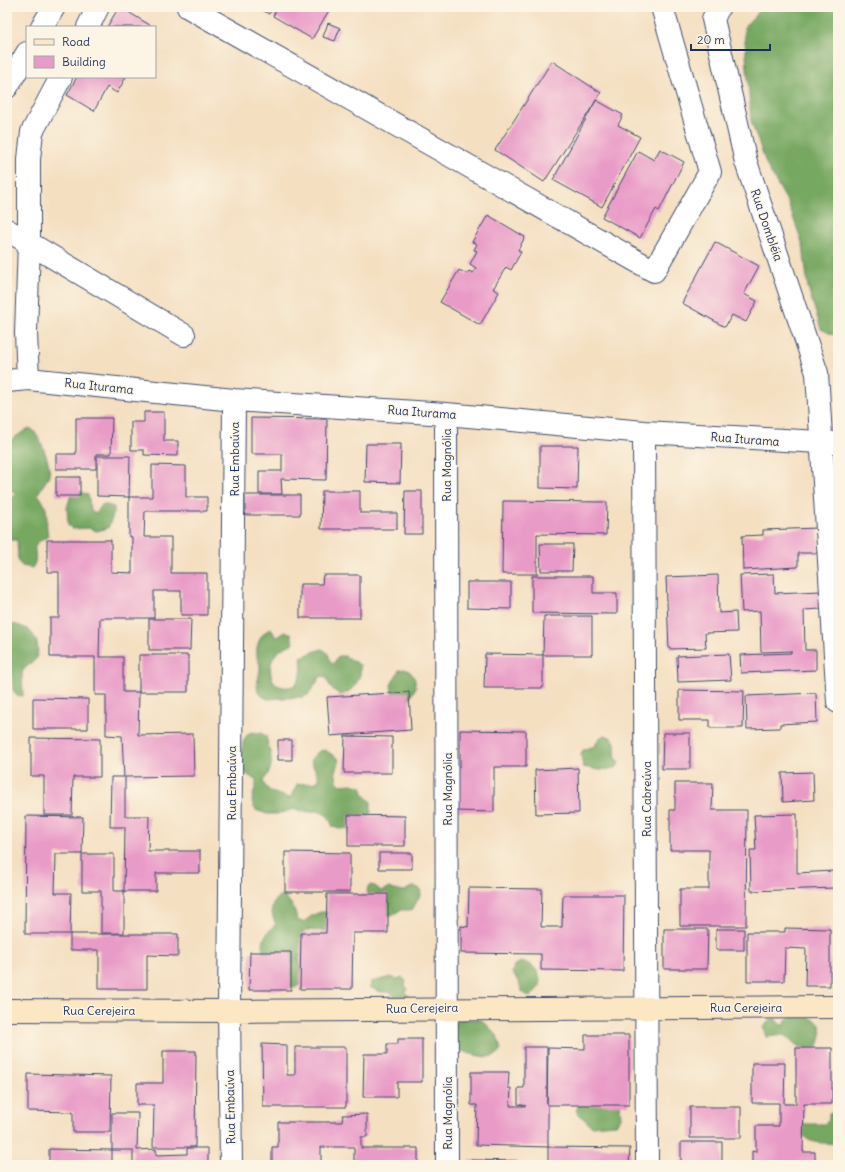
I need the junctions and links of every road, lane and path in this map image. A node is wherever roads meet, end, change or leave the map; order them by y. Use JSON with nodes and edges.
{"nodes":[{"id":1,"x":54,"y":7,"type":"edge"},
{"id":2,"x":98,"y":7,"type":"edge"},
{"id":3,"x":188,"y":7,"type":"edge"},
{"id":4,"x":662,"y":7,"type":"edge"},
{"id":5,"x":719,"y":7,"type":"edge"},
{"id":6,"x":43,"y":26,"type":"edge"},
{"id":7,"x":88,"y":26,"type":"edge"},
{"id":8,"x":26,"y":55,"type":"edge"},
{"id":9,"x":60,"y":78,"type":"edge"},
{"id":10,"x":7,"y":87,"type":"edge"},
{"id":11,"x":7,"y":230,"type":"edge"},
{"id":12,"x":29,"y":243,"type":"junction"},
{"id":13,"x":184,"y":335,"type":"dead end"},
{"id":14,"x":28,"y":379,"type":"junction"},
{"id":15,"x":7,"y":381,"type":"edge"},
{"id":16,"x":234,"y":400,"type":"junction"},
{"id":17,"x":446,"y":414,"type":"junction"},
{"id":18,"x":644,"y":432,"type":"junction"},
{"id":19,"x":830,"y":444,"type":"edge"},
{"id":20,"x":838,"y":702,"type":"edge"},
{"id":21,"x":838,"y":1007,"type":"edge"},
{"id":22,"x":448,"y":1008,"type":"junction"},
{"id":23,"x":646,"y":1008,"type":"junction"},
{"id":24,"x":7,"y":1010,"type":"edge"},
{"id":25,"x":229,"y":1011,"type":"junction"},
{"id":26,"x":231,"y":1165,"type":"edge"},
{"id":27,"x":447,"y":1165,"type":"edge"},
{"id":28,"x":647,"y":1165,"type":"edge"}],
"edges":[{"from":1,"to":6,"type":"street"},
{"from":2,"to":7,"type":"street"},
{"from":3,"to":4,"type":"street"},
{"from":5,"to":19,"type":"street","name":"Rua Dombléia"},
{"from":8,"to":10,"type":"street"},
{"from":9,"to":12,"type":"street"},
{"from":11,"to":12,"type":"street"},
{"from":12,"to":13,"type":"street"},
{"from":12,"to":14,"type":"street"},
{"from":14,"to":15,"type":"street","name":"Rua Iturama"},
{"from":14,"to":16,"type":"street","name":"Rua Iturama"},
{"from":16,"to":17,"type":"street","name":"Rua Iturama"},
{"from":16,"to":25,"type":"street","name":"Rua Embaúva"},
{"from":17,"to":18,"type":"street","name":"Rua Iturama"},
{"from":17,"to":22,"type":"street","name":"Rua Magnólia"},
{"from":18,"to":19,"type":"street","name":"Rua Iturama"},
{"from":18,"to":23,"type":"street","name":"Rua Cabreúva"},
{"from":19,"to":20,"type":"street","name":"Rua Dombléia"},
{"from":21,"to":23,"type":"street","name":"Rua Cerejeira"},
{"from":22,"to":23,"type":"street","name":"Rua Cerejeira"},
{"from":22,"to":25,"type":"street","name":"Rua Cerejeira"},
{"from":22,"to":27,"type":"street","name":"Rua Magnólia"},
{"from":23,"to":28,"type":"street","name":"Rua Cabreúva"},
{"from":24,"to":25,"type":"street","name":"Rua Cerejeira"},
{"from":25,"to":26,"type":"street","name":"Rua Embaúva"}]}
